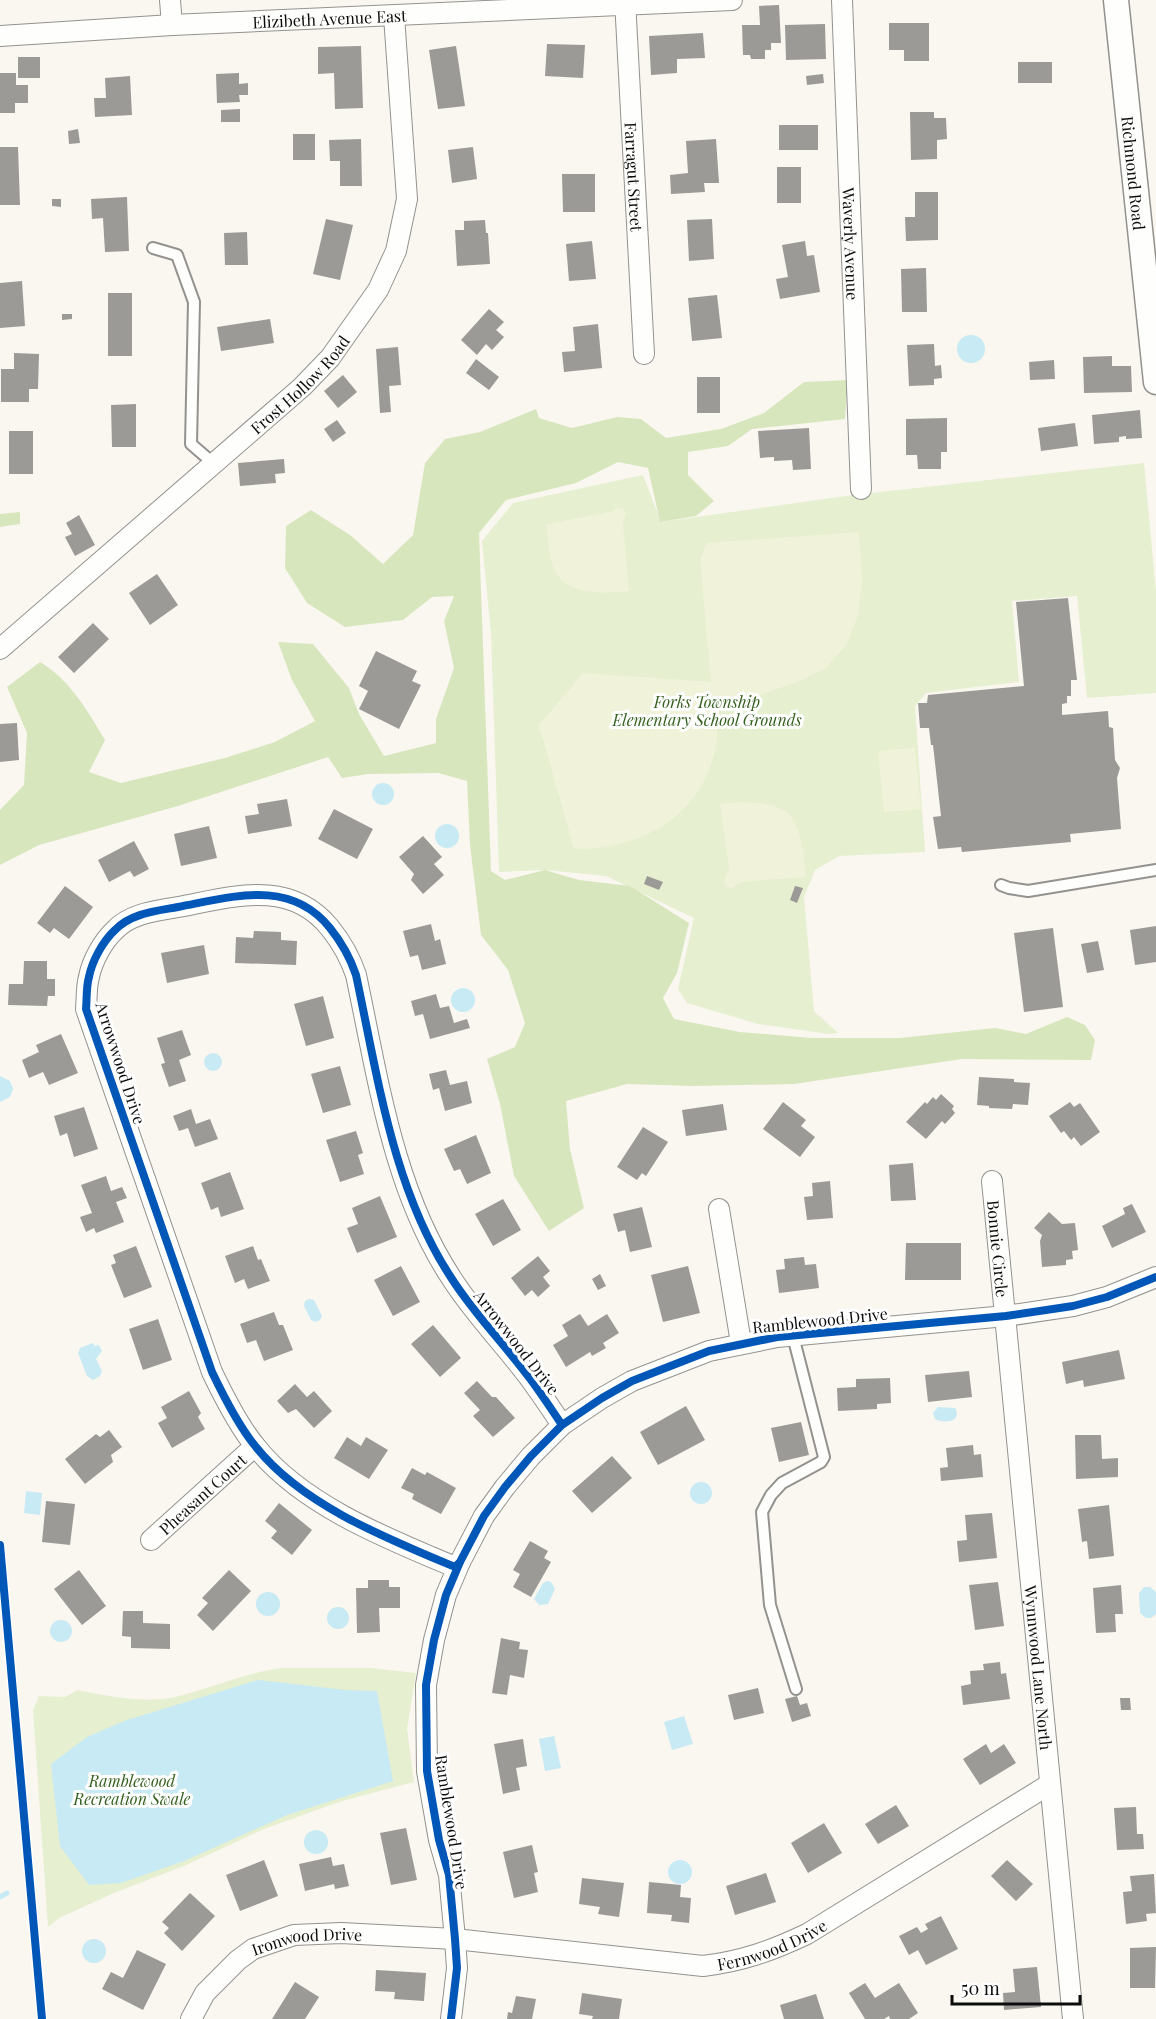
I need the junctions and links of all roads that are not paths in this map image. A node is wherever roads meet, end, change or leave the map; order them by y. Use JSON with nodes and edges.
{"nodes":[{"id":1,"x":170,"y":0,"type":"edge"},
{"id":2,"x":732,"y":0,"type":"edge"},
{"id":3,"x":842,"y":0,"type":"edge"},
{"id":4,"x":1116,"y":0,"type":"edge"},
{"id":5,"x":625,"y":3,"type":"edge"},
{"id":6,"x":394,"y":16,"type":"junction"},
{"id":7,"x":171,"y":25,"type":"junction"},
{"id":8,"x":0,"y":36,"type":"edge"},
{"id":9,"x":153,"y":249,"type":"dead end"},
{"id":10,"x":644,"y":354,"type":"dead end"},
{"id":11,"x":1156,"y":382,"type":"edge"},
{"id":12,"x":213,"y":463,"type":"junction"},
{"id":13,"x":861,"y":489,"type":"dead end"},
{"id":14,"x":0,"y":649,"type":"edge"},
{"id":15,"x":1156,"y":870,"type":"edge"},
{"id":16,"x":1001,"y":885,"type":"dead end"},
{"id":17,"x":992,"y":1181,"type":"dead end"},
{"id":18,"x":719,"y":1209,"type":"dead end"},
{"id":19,"x":1156,"y":1277,"type":"edge"},
{"id":20,"x":1005,"y":1316,"type":"junction"},
{"id":21,"x":793,"y":1336,"type":"junction"},
{"id":22,"x":741,"y":1343,"type":"junction"},
{"id":23,"x":562,"y":1425,"type":"junction"},
{"id":24,"x":255,"y":1446,"type":"junction"},
{"id":25,"x":151,"y":1540,"type":"dead end"},
{"id":26,"x":460,"y":1562,"type":"junction"},
{"id":27,"x":796,"y":1689,"type":"dead end"},
{"id":28,"x":1050,"y":1784,"type":"junction"},
{"id":29,"x":455,"y":1939,"type":"junction"},
{"id":30,"x":191,"y":2019,"type":"edge"},
{"id":31,"x":452,"y":2019,"type":"edge"},
{"id":32,"x":1073,"y":2019,"type":"edge"}],
"edges":[{"from":1,"to":7,"type":"street"},
{"from":2,"to":5,"type":"street","name":"Elizibeth Avenue East"},
{"from":3,"to":13,"type":"street","name":"Waverly Avenue"},
{"from":4,"to":11,"type":"street","name":"Richmond Road"},
{"from":5,"to":6,"type":"street","name":"Elizibeth Avenue East"},
{"from":5,"to":10,"type":"street","name":"Farragut Street"},
{"from":6,"to":7,"type":"street","name":"Elizibeth Avenue East"},
{"from":6,"to":12,"type":"street","name":"Frost Hollow Road"},
{"from":7,"to":8,"type":"street","name":"Elizibeth Avenue East"},
{"from":9,"to":12,"type":"lane"},
{"from":12,"to":14,"type":"street","name":"Frost Hollow Road"},
{"from":15,"to":16,"type":"lane"},
{"from":17,"to":20,"type":"street","name":"Bonnie Circle"},
{"from":18,"to":22,"type":"street"},
{"from":19,"to":20,"type":"street","name":"Ramblewood Drive"},
{"from":20,"to":21,"type":"street","name":"Ramblewood Drive"},
{"from":20,"to":28,"type":"street","name":"Wynnwood Lane North"},
{"from":21,"to":22,"type":"street","name":"Ramblewood Drive"},
{"from":21,"to":27,"type":"lane"},
{"from":22,"to":23,"type":"street","name":"Ramblewood Drive"},
{"from":23,"to":24,"type":"street","name":"Arrowwood Drive"},
{"from":23,"to":26,"type":"street","name":"Ramblewood Drive"},
{"from":24,"to":25,"type":"street","name":"Pheasant Court"},
{"from":24,"to":26,"type":"street","name":"Arrowwood Drive"},
{"from":26,"to":29,"type":"street","name":"Ramblewood Drive"},
{"from":28,"to":29,"type":"street","name":"Fernwood Drive"},
{"from":28,"to":32,"type":"street","name":"Wynnwood Lane North"},
{"from":29,"to":30,"type":"street","name":"Ironwood Drive"},
{"from":29,"to":31,"type":"street","name":"Ramblewood Drive"}]}
